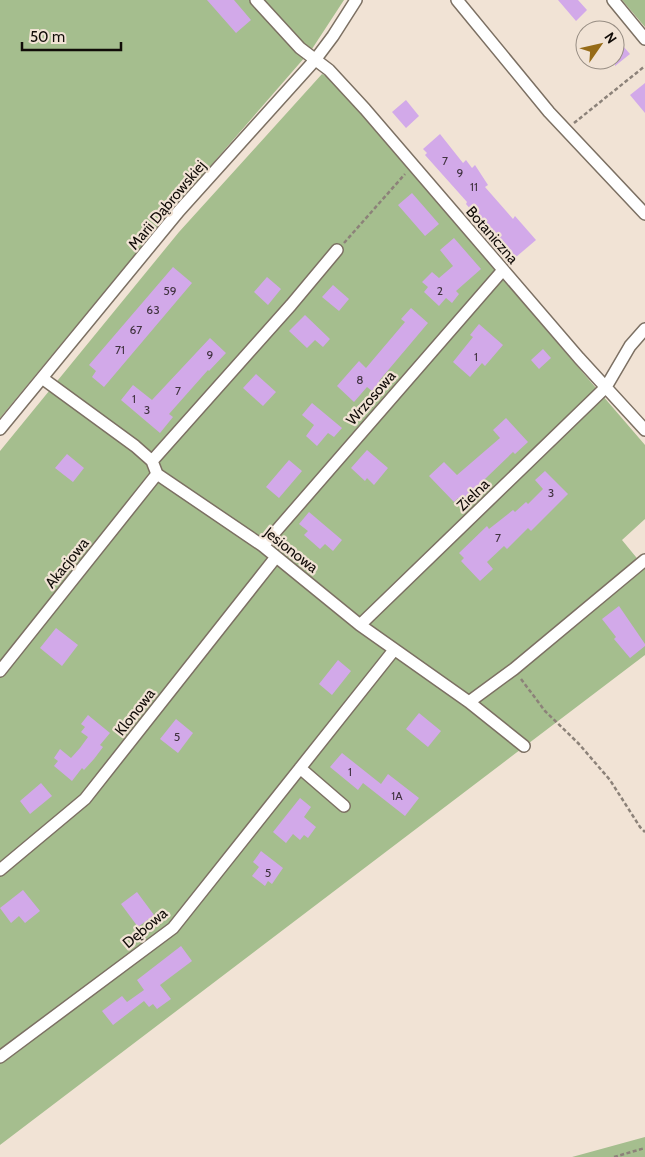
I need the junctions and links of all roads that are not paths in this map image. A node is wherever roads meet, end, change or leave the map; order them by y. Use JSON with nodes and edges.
{"nodes":[{"id":1,"x":256,"y":0,"type":"edge"},
{"id":2,"x":356,"y":0,"type":"edge"},
{"id":3,"x":457,"y":0,"type":"edge"},
{"id":4,"x":613,"y":0,"type":"edge"},
{"id":5,"x":645,"y":39,"type":"edge"},
{"id":6,"x":315,"y":60,"type":"junction"},
{"id":7,"x":645,"y":214,"type":"edge"},
{"id":8,"x":337,"y":250,"type":"road end"},
{"id":9,"x":503,"y":270,"type":"junction"},
{"id":10,"x":645,"y":329,"type":"edge"},
{"id":11,"x":42,"y":378,"type":"junction"},
{"id":12,"x":606,"y":387,"type":"junction"},
{"id":13,"x":0,"y":429,"type":"edge"},
{"id":14,"x":645,"y":430,"type":"edge"},
{"id":15,"x":152,"y":462,"type":"junction"},
{"id":16,"x":157,"y":474,"type":"junction"},
{"id":17,"x":263,"y":546,"type":"junction"},
{"id":18,"x":276,"y":557,"type":"junction"},
{"id":19,"x":642,"y":563,"type":"edge"},
{"id":20,"x":360,"y":624,"type":"junction"},
{"id":21,"x":394,"y":650,"type":"junction"},
{"id":22,"x":0,"y":671,"type":"edge"},
{"id":23,"x":468,"y":702,"type":"junction"},
{"id":24,"x":524,"y":746,"type":"dead end"},
{"id":25,"x":300,"y":768,"type":"junction"},
{"id":26,"x":344,"y":806,"type":"dead end"},
{"id":27,"x":0,"y":870,"type":"edge"},
{"id":28,"x":0,"y":1057,"type":"edge"}],
"edges":[{"from":1,"to":6,"type":"street","name":"Botaniczna"},
{"from":2,"to":6,"type":"street","name":"Marii Dąbrowskiej"},
{"from":3,"to":7,"type":"street"},
{"from":4,"to":5,"type":"street"},
{"from":6,"to":9,"type":"street","name":"Botaniczna"},
{"from":6,"to":11,"type":"street","name":"Marii Dąbrowskiej"},
{"from":8,"to":15,"type":"street"},
{"from":9,"to":12,"type":"street","name":"Botaniczna"},
{"from":9,"to":17,"type":"street","name":"Wrzosowa"},
{"from":10,"to":12,"type":"street","name":"Zielna"},
{"from":11,"to":13,"type":"street","name":"Marii Dąbrowskiej"},
{"from":11,"to":15,"type":"street"},
{"from":12,"to":14,"type":"street","name":"Botaniczna"},
{"from":12,"to":20,"type":"street","name":"Zielna"},
{"from":15,"to":16,"type":"street"},
{"from":16,"to":17,"type":"street","name":"Jesionowa"},
{"from":16,"to":22,"type":"street","name":"Akacjowa"},
{"from":17,"to":18,"type":"street","name":"Jesionowa"},
{"from":18,"to":20,"type":"street","name":"Jesionowa"},
{"from":18,"to":27,"type":"street","name":"Klonowa"},
{"from":19,"to":23,"type":"street"},
{"from":20,"to":21,"type":"street","name":"Jesionowa"},
{"from":21,"to":23,"type":"street","name":"Jesionowa"},
{"from":21,"to":25,"type":"street","name":"Dębowa"},
{"from":23,"to":24,"type":"street","name":"Jesionowa"},
{"from":25,"to":26,"type":"street"},
{"from":25,"to":28,"type":"street","name":"Dębowa"}]}
